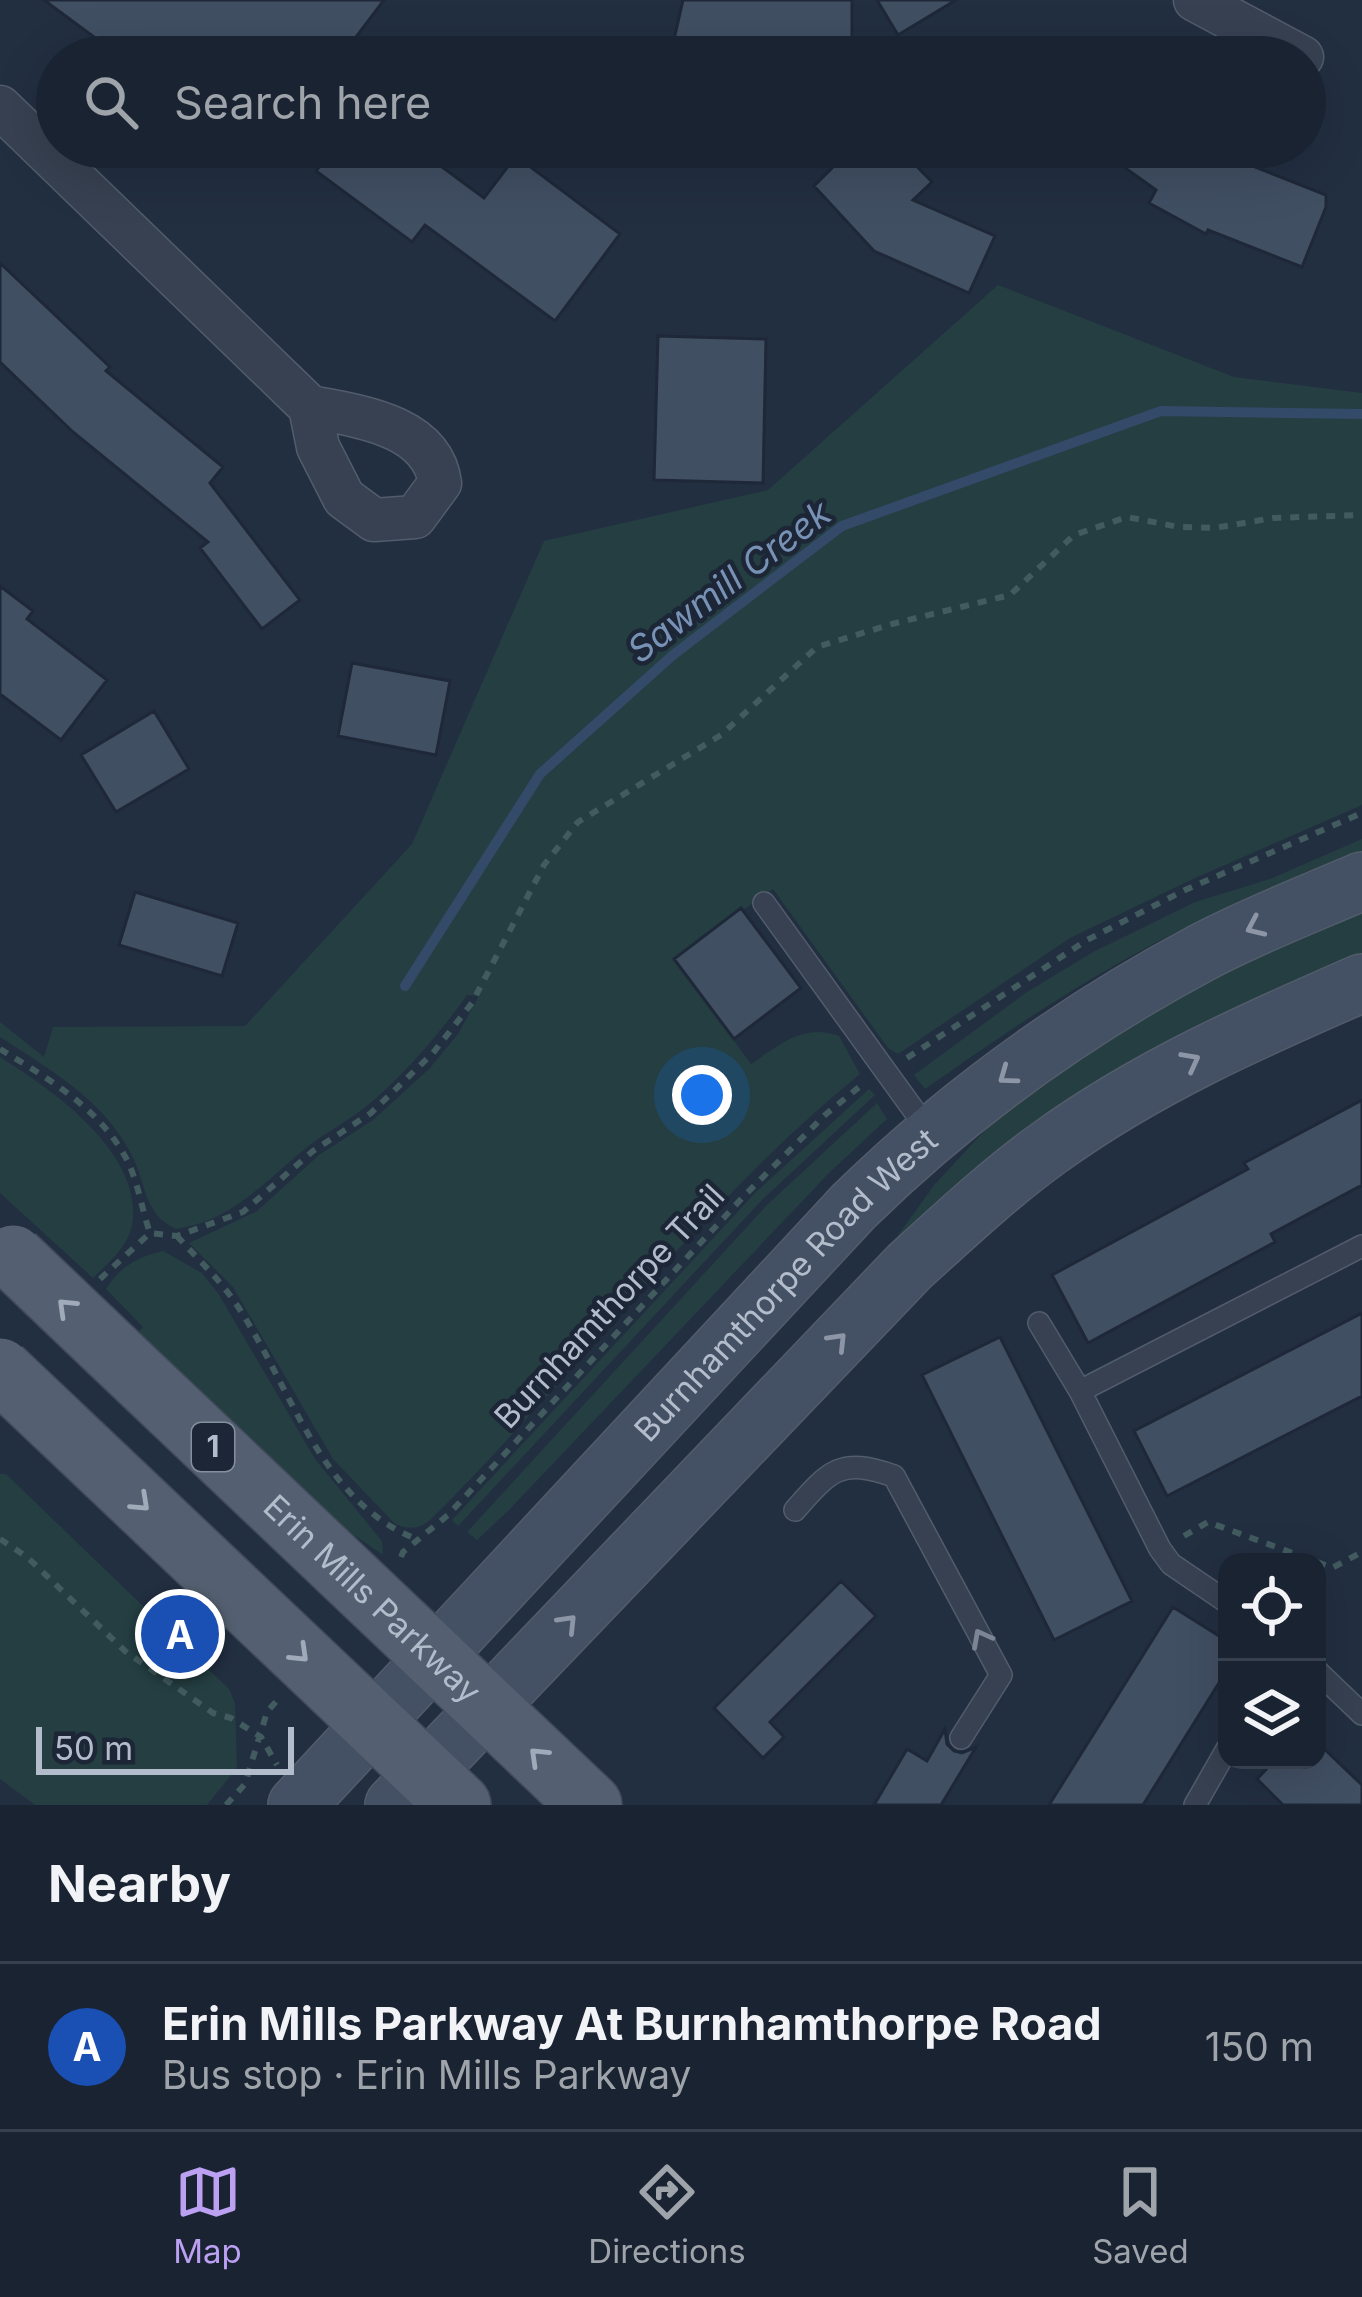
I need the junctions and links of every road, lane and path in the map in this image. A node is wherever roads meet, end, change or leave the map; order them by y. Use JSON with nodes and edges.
{"nodes":[{"id":1,"x":1195,"y":0,"type":"edge"},
{"id":2,"x":1262,"y":36,"type":"edge"},
{"id":3,"x":0,"y":107,"type":"edge"},
{"id":4,"x":36,"y":142,"type":"edge"},
{"id":5,"x":63,"y":168,"type":"edge"},
{"id":6,"x":310,"y":406,"type":"dead end"},
{"id":7,"x":1362,"y":515,"type":"edge"},
{"id":8,"x":1362,"y":813,"type":"edge"},
{"id":9,"x":1362,"y":881,"type":"edge"},
{"id":10,"x":764,"y":903,"type":"dead end"},
{"id":11,"x":1362,"y":983,"type":"edge"},
{"id":12,"x":0,"y":1048,"type":"edge"},
{"id":13,"x":905,"y":1060,"type":"dead end"},
{"id":14,"x":863,"y":1084,"type":"dead end"},
{"id":15,"x":931,"y":1134,"type":"junction"},
{"id":16,"x":177,"y":1236,"type":"junction"},
{"id":17,"x":1362,"y":1246,"type":"edge"},
{"id":18,"x":7,"y":1251,"type":"edge"},
{"id":19,"x":1039,"y":1323,"type":"dead end"},
{"id":20,"x":0,"y":1370,"type":"edge"},
{"id":21,"x":1080,"y":1390,"type":"junction"},
{"id":22,"x":795,"y":1510,"type":"dead end"},
{"id":23,"x":0,"y":1539,"type":"edge"},
{"id":24,"x":419,"y":1540,"type":"junction"},
{"id":25,"x":1160,"y":1549,"type":"junction"},
{"id":26,"x":1362,"y":1552,"type":"edge"},
{"id":27,"x":1292,"y":1553,"type":"edge"},
{"id":28,"x":1326,"y":1566,"type":"edge"},
{"id":29,"x":399,"y":1567,"type":"dead end"},
{"id":30,"x":1218,"y":1596,"type":"edge"},
{"id":31,"x":435,"y":1658,"type":"junction"},
{"id":32,"x":1326,"y":1680,"type":"edge"},
{"id":33,"x":487,"y":1707,"type":"junction"},
{"id":34,"x":267,"y":1712,"type":"dead end"},
{"id":35,"x":1362,"y":1714,"type":"edge"},
{"id":36,"x":373,"y":1724,"type":"junction"},
{"id":37,"x":261,"y":1737,"type":"junction"},
{"id":38,"x":961,"y":1738,"type":"dead end"},
{"id":39,"x":1218,"y":1765,"type":"edge"},
{"id":40,"x":288,"y":1786,"type":"edge"},
{"id":41,"x":426,"y":1794,"type":"edge"},
{"id":42,"x":226,"y":1805,"type":"edge"},
{"id":43,"x":590,"y":1805,"type":"edge"},
{"id":44,"x":1195,"y":1805,"type":"edge"}],
"edges":[{"from":1,"to":2,"type":"street"},
{"from":3,"to":4,"type":"street"},
{"from":5,"to":6,"type":"street"},
{"from":7,"to":16,"type":"path"},
{"from":8,"to":13,"type":"path"},
{"from":9,"to":15,"type":"main road","name":"Burnhamthorpe Road West","one_way":true},
{"from":10,"to":15,"type":"lane"},
{"from":33,"to":11,"type":"main road","one_way":true},
{"from":12,"to":16,"type":"path"},
{"from":14,"to":24,"type":"path","name":"Burnhamthorpe Trail"},
{"from":15,"to":31,"type":"main road","name":"Burnhamthorpe Road West"},
{"from":16,"to":24,"type":"path"},
{"from":17,"to":21,"type":"lane"},
{"from":31,"to":18,"type":"main road","name":"Erin Mills Parkway","number":"1","one_way":true,"bridge":true},
{"from":19,"to":21,"type":"lane"},
{"from":20,"to":36,"type":"main road","one_way":true,"bridge":true},
{"from":21,"to":25,"type":"lane"},
{"from":38,"to":22,"type":"lane","one_way":true},
{"from":23,"to":37,"type":"path"},
{"from":24,"to":29,"type":"path","name":"Burnhamthorpe Trail"},
{"from":25,"to":27,"type":"path"},
{"from":25,"to":30,"type":"lane"},
{"from":26,"to":28,"type":"path"},
{"from":31,"to":33,"type":"main road","name":"Erin Mills Parkway","number":"1"},
{"from":31,"to":36,"type":"main road","name":"Burnhamthorpe Road West"},
{"from":32,"to":35,"type":"lane"},
{"from":33,"to":41,"type":"main road"},
{"from":43,"to":33,"type":"main road","name":"Erin Mills Parkway","number":"1","one_way":true},
{"from":34,"to":37,"type":"path"},
{"from":36,"to":40,"type":"main road","name":"Burnhamthorpe Road West"},
{"from":36,"to":41,"type":"main road"},
{"from":37,"to":40,"type":"path"},
{"from":37,"to":42,"type":"path"},
{"from":39,"to":44,"type":"lane"}]}
